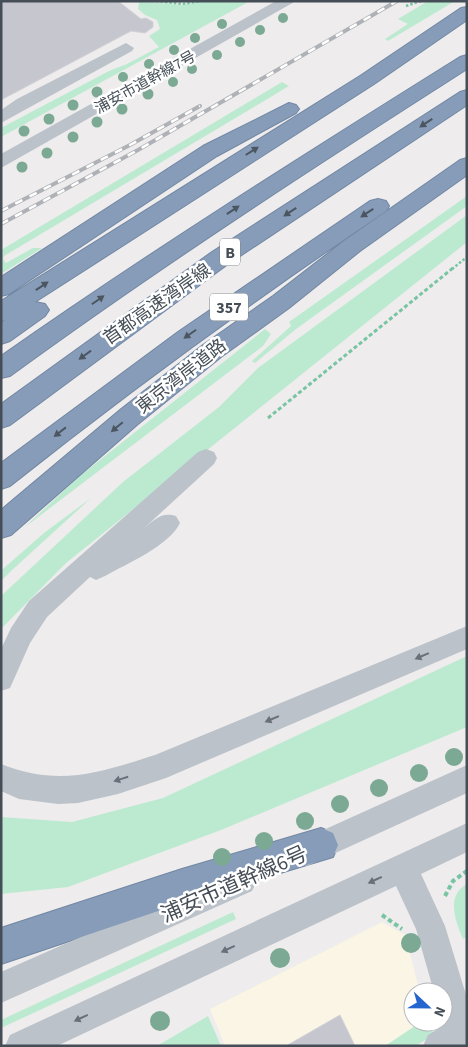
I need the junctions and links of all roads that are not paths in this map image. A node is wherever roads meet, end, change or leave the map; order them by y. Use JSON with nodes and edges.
{"nodes":[{"id":1,"x":288,"y":1,"type":"edge"},
{"id":2,"x":467,"y":12,"type":"edge"},
{"id":3,"x":422,"y":41,"type":"junction"},
{"id":4,"x":126,"y":48,"type":"dead end"},
{"id":5,"x":467,"y":49,"type":"edge"},
{"id":6,"x":467,"y":61,"type":"edge"},
{"id":7,"x":467,"y":96,"type":"edge"},
{"id":8,"x":1,"y":118,"type":"edge"},
{"id":9,"x":467,"y":148,"type":"edge"},
{"id":10,"x":1,"y":162,"type":"edge"},
{"id":11,"x":467,"y":165,"type":"edge"},
{"id":12,"x":1,"y":288,"type":"edge"},
{"id":13,"x":1,"y":313,"type":"edge"},
{"id":14,"x":1,"y":335,"type":"edge"},
{"id":15,"x":1,"y":368,"type":"edge"},
{"id":16,"x":1,"y":418,"type":"edge"},
{"id":17,"x":212,"y":463,"type":"dead end"},
{"id":18,"x":1,"y":478,"type":"edge"},
{"id":19,"x":162,"y":518,"type":"dead end"},
{"id":20,"x":1,"y":527,"type":"edge"},
{"id":21,"x":57,"y":590,"type":"junction"},
{"id":22,"x":467,"y":637,"type":"edge"},
{"id":23,"x":1,"y":679,"type":"edge"},
{"id":24,"x":1,"y":778,"type":"edge"},
{"id":25,"x":467,"y":779,"type":"edge"},
{"id":26,"x":467,"y":837,"type":"edge"},
{"id":27,"x":321,"y":845,"type":"junction"},
{"id":28,"x":402,"y":867,"type":"junction"},
{"id":29,"x":1,"y":946,"type":"edge"},
{"id":30,"x":1,"y":988,"type":"edge"},
{"id":31,"x":455,"y":1042,"type":"edge"},
{"id":32,"x":21,"y":1046,"type":"edge"}],
"edges":[{"from":1,"to":10,"type":"street","name":"浦安市道幹線7号"},
{"from":2,"to":3,"type":"highway"},
{"from":3,"to":12,"type":"highway"},
{"from":13,"to":3,"type":"highway","one_way":true},
{"from":4,"to":8,"type":"street"},
{"from":5,"to":14,"type":"highway"},
{"from":15,"to":6,"type":"highway","name":"首都高速湾岸線","number":"B","one_way":true},
{"from":7,"to":16,"type":"highway","name":"首都高速湾岸線","number":"B","one_way":true},
{"from":9,"to":18,"type":"highway","name":"東京湾岸道路","number":"357","one_way":true},
{"from":11,"to":20,"type":"highway","name":"東京湾岸道路","number":"357","one_way":true},
{"from":17,"to":21,"type":"street"},
{"from":19,"to":21,"type":"street"},
{"from":21,"to":23,"type":"street"},
{"from":22,"to":24,"type":"street","one_way":true},
{"from":25,"to":27,"type":"street","name":"浦安市道幹線6号"},
{"from":26,"to":28,"type":"street"},
{"from":27,"to":29,"type":"highway"},
{"from":27,"to":30,"type":"street","name":"浦安市道幹線6号"},
{"from":28,"to":31,"type":"street"},
{"from":28,"to":32,"type":"street","one_way":true}]}
